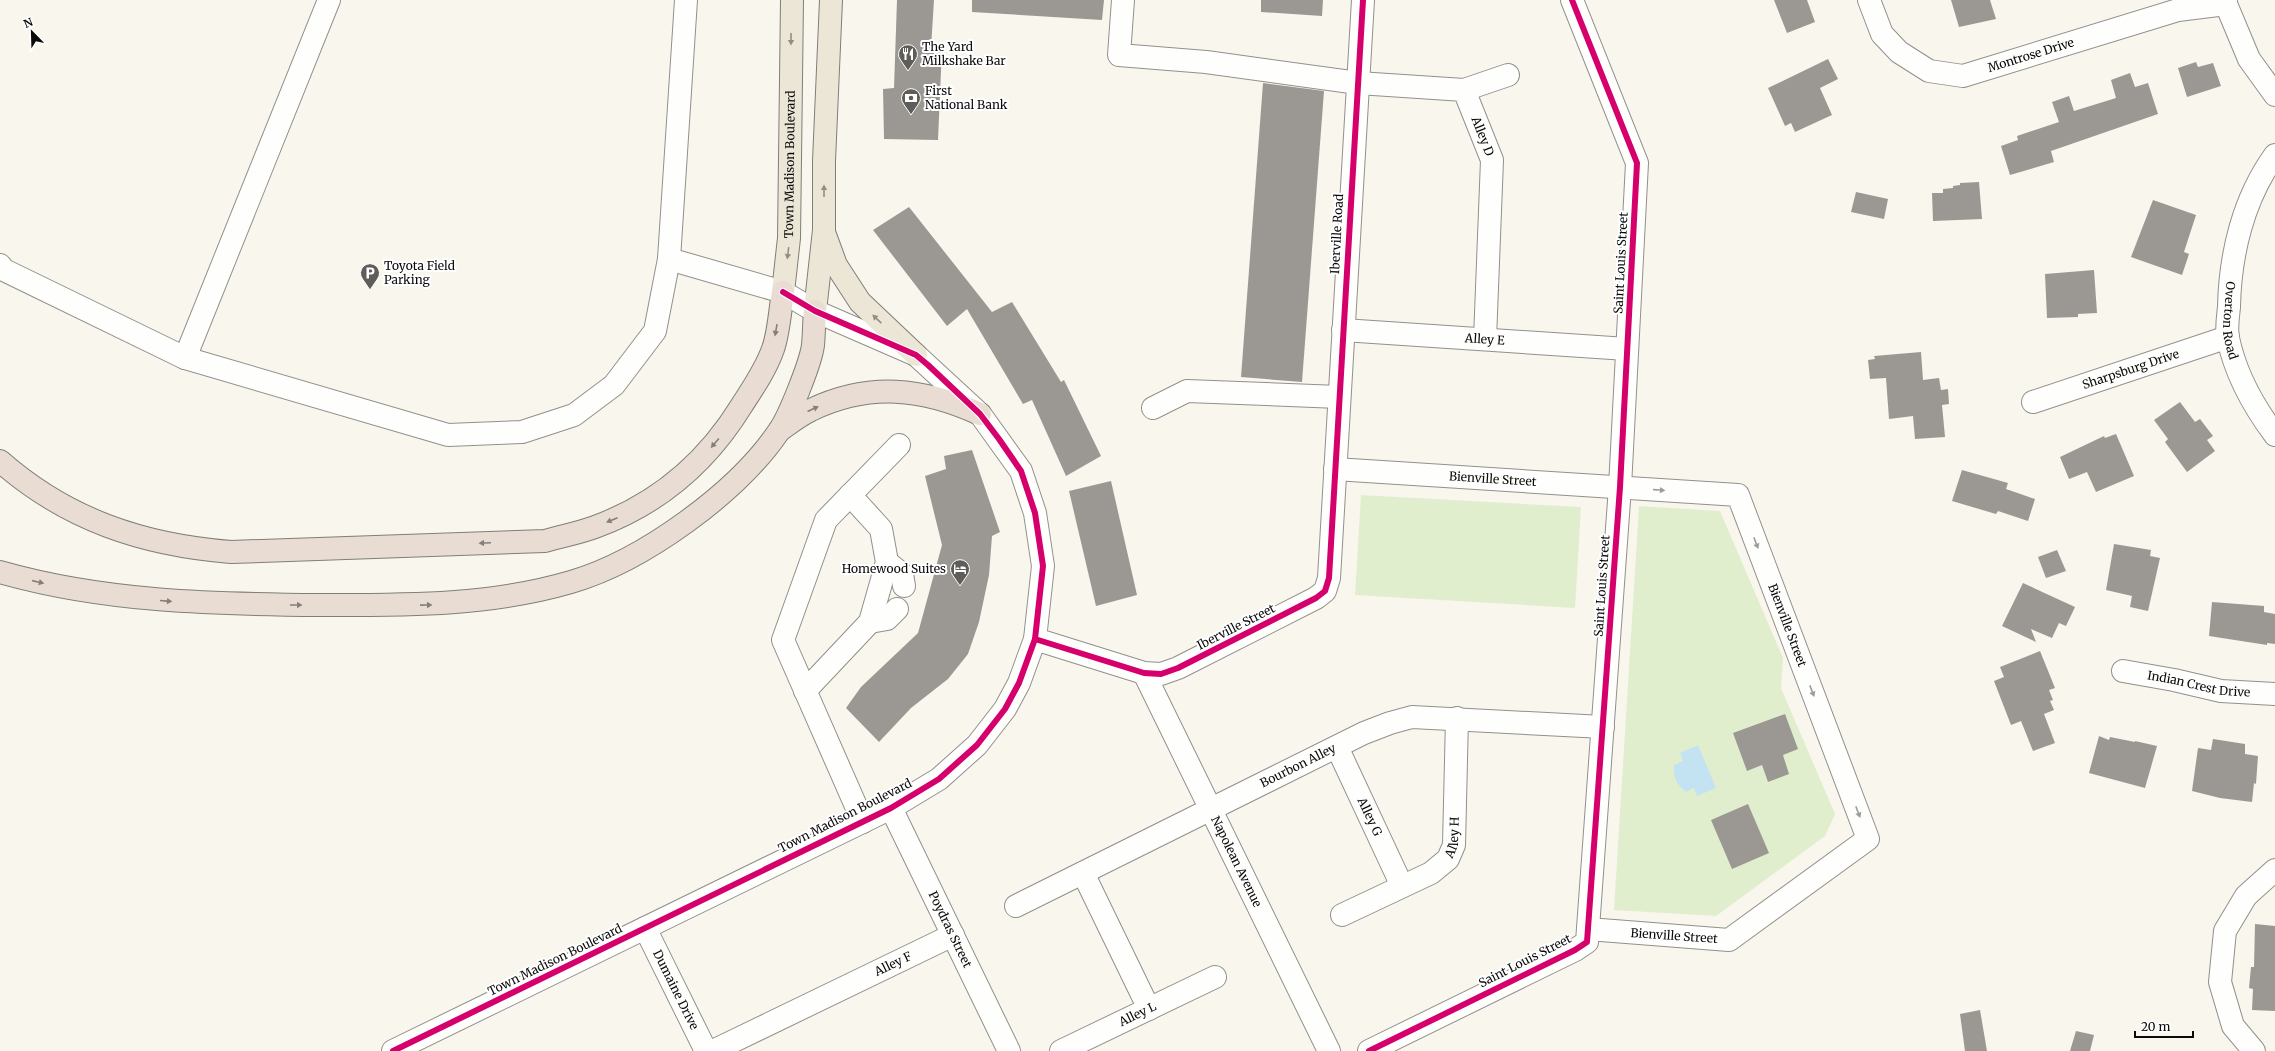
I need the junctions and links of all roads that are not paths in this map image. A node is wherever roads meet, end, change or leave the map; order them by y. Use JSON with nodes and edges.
{"nodes":[{"id":1,"x":329,"y":0,"type":"edge"},
{"id":2,"x":686,"y":0,"type":"edge"},
{"id":3,"x":792,"y":0,"type":"edge"},
{"id":4,"x":831,"y":0,"type":"edge"},
{"id":5,"x":1123,"y":0,"type":"edge"},
{"id":6,"x":1363,"y":0,"type":"edge"},
{"id":7,"x":1572,"y":0,"type":"edge"},
{"id":8,"x":1869,"y":0,"type":"edge"},
{"id":9,"x":2226,"y":2,"type":"edge"},
{"id":10,"x":1508,"y":75,"type":"dead end"},
{"id":11,"x":1358,"y":83,"type":"junction"},
{"id":12,"x":1464,"y":90,"type":"junction"},
{"id":13,"x":2275,"y":96,"type":"edge"},
{"id":14,"x":2275,"y":155,"type":"edge"},
{"id":15,"x":824,"y":230,"type":"junction"},
{"id":16,"x":669,"y":259,"type":"junction"},
{"id":17,"x":0,"y":265,"type":"edge"},
{"id":18,"x":783,"y":292,"type":"junction"},
{"id":19,"x":815,"y":312,"type":"junction"},
{"id":20,"x":1343,"y":330,"type":"junction"},
{"id":21,"x":2228,"y":336,"type":"junction"},
{"id":22,"x":1484,"y":339,"type":"junction"},
{"id":23,"x":1627,"y":348,"type":"junction"},
{"id":24,"x":916,"y":355,"type":"junction"},
{"id":25,"x":185,"y":358,"type":"junction"},
{"id":26,"x":1339,"y":397,"type":"junction"},
{"id":27,"x":2033,"y":402,"type":"dead end"},
{"id":28,"x":1153,"y":408,"type":"dead end"},
{"id":29,"x":980,"y":414,"type":"junction"},
{"id":30,"x":780,"y":430,"type":"junction"},
{"id":31,"x":2275,"y":436,"type":"edge"},
{"id":32,"x":899,"y":445,"type":"dead end"},
{"id":33,"x":0,"y":461,"type":"edge"},
{"id":34,"x":1334,"y":469,"type":"junction"},
{"id":35,"x":1620,"y":487,"type":"junction"},
{"id":36,"x":850,"y":495,"type":"junction"},
{"id":37,"x":887,"y":562,"type":"junction"},
{"id":38,"x":0,"y":572,"type":"edge"},
{"id":39,"x":904,"y":586,"type":"dead end"},
{"id":40,"x":897,"y":609,"type":"dead end"},
{"id":41,"x":870,"y":622,"type":"junction"},
{"id":42,"x":1035,"y":639,"type":"junction"},
{"id":43,"x":2123,"y":672,"type":"dead end"},
{"id":44,"x":1144,"y":673,"type":"junction"},
{"id":45,"x":805,"y":691,"type":"junction"},
{"id":46,"x":2275,"y":694,"type":"edge"},
{"id":47,"x":1457,"y":718,"type":"junction"},
{"id":48,"x":1603,"y":727,"type":"junction"},
{"id":49,"x":1337,"y":747,"type":"junction"},
{"id":50,"x":891,"y":808,"type":"junction"},
{"id":51,"x":1211,"y":810,"type":"junction"},
{"id":52,"x":863,"y":822,"type":"junction"},
{"id":53,"x":2275,"y":870,"type":"edge"},
{"id":54,"x":1083,"y":873,"type":"junction"},
{"id":55,"x":1402,"y":886,"type":"junction"},
{"id":56,"x":1016,"y":906,"type":"dead end"},
{"id":57,"x":1342,"y":915,"type":"dead end"},
{"id":58,"x":645,"y":928,"type":"junction"},
{"id":59,"x":1588,"y":929,"type":"junction"},
{"id":60,"x":953,"y":935,"type":"junction"},
{"id":61,"x":1215,"y":977,"type":"dead end"},
{"id":62,"x":1149,"y":1009,"type":"junction"},
{"id":63,"x":402,"y":1049,"type":"edge"},
{"id":64,"x":706,"y":1051,"type":"edge"},
{"id":65,"x":713,"y":1051,"type":"edge"},
{"id":66,"x":1009,"y":1051,"type":"edge"},
{"id":67,"x":1061,"y":1051,"type":"edge"},
{"id":68,"x":1329,"y":1051,"type":"edge"},
{"id":69,"x":1369,"y":1051,"type":"edge"},
{"id":70,"x":2254,"y":1051,"type":"edge"}],
"edges":[{"from":1,"to":25,"type":"street"},
{"from":2,"to":16,"type":"street"},
{"from":3,"to":18,"type":"main road","name":"Town Madison Boulevard","one_way":true},
{"from":15,"to":4,"type":"main road","one_way":true},
{"from":5,"to":11,"type":"street"},
{"from":6,"to":11,"type":"street","name":"Iberville Road"},
{"from":7,"to":23,"type":"street","name":"Saint Louis Street"},
{"from":8,"to":9,"type":"street","name":"Montrose Drive"},
{"from":9,"to":13,"type":"street"},
{"from":10,"to":12,"type":"street"},
{"from":11,"to":12,"type":"street"},
{"from":11,"to":20,"type":"street","name":"Iberville Road"},
{"from":12,"to":22,"type":"street","name":"Alley D"},
{"from":14,"to":21,"type":"street","name":"Overton Road"},
{"from":15,"to":19,"type":"main road"},
{"from":24,"to":15,"type":"main road","one_way":true},
{"from":16,"to":18,"type":"street"},
{"from":16,"to":25,"type":"street"},
{"from":17,"to":25,"type":"street"},
{"from":18,"to":19,"type":"street","name":"Town Madison Boulevard"},
{"from":18,"to":33,"type":"highway","one_way":true},
{"from":19,"to":24,"type":"street","name":"Town Madison Boulevard"},
{"from":19,"to":30,"type":"highway"},
{"from":20,"to":22,"type":"street","name":"Alley E"},
{"from":20,"to":26,"type":"street","name":"Iberville Road"},
{"from":21,"to":27,"type":"street","name":"Sharpsburg Drive"},
{"from":21,"to":31,"type":"street","name":"Overton Road"},
{"from":22,"to":23,"type":"street","name":"Alley E"},
{"from":23,"to":35,"type":"street","name":"Saint Louis Street"},
{"from":24,"to":29,"type":"street","name":"Town Madison Boulevard"},
{"from":26,"to":28,"type":"street"},
{"from":26,"to":34,"type":"street","name":"Iberville Road"},
{"from":30,"to":29,"type":"highway","one_way":true},
{"from":29,"to":42,"type":"street","name":"Town Madison Boulevard"},
{"from":38,"to":30,"type":"highway","one_way":true},
{"from":32,"to":36,"type":"street"},
{"from":34,"to":35,"type":"street","name":"Bienville Street"},
{"from":34,"to":44,"type":"street","name":"Iberville Street"},
{"from":35,"to":48,"type":"street","name":"Saint Louis Street"},
{"from":35,"to":59,"type":"street","name":"Bienville Street","one_way":true},
{"from":36,"to":37,"type":"street"},
{"from":36,"to":45,"type":"street"},
{"from":37,"to":39,"type":"street"},
{"from":37,"to":41,"type":"street"},
{"from":40,"to":41,"type":"street"},
{"from":41,"to":45,"type":"street"},
{"from":42,"to":44,"type":"street","name":"Iberville Street"},
{"from":42,"to":50,"type":"street","name":"Town Madison Boulevard"},
{"from":43,"to":46,"type":"street","name":"Indian Crest Drive"},
{"from":44,"to":51,"type":"street","name":"Napolean Avenue"},
{"from":45,"to":52,"type":"street"},
{"from":47,"to":48,"type":"street","name":"Bourbon Alley"},
{"from":47,"to":49,"type":"street","name":"Bourbon Alley"},
{"from":47,"to":55,"type":"street","name":"Alley H"},
{"from":48,"to":59,"type":"street","name":"Saint Louis Street"},
{"from":49,"to":51,"type":"street","name":"Bourbon Alley"},
{"from":49,"to":55,"type":"street","name":"Alley G"},
{"from":50,"to":52,"type":"street","name":"Town Madison Boulevard"},
{"from":50,"to":60,"type":"street","name":"Poydras Street"},
{"from":51,"to":54,"type":"street","name":"Bourbon Alley"},
{"from":51,"to":68,"type":"street","name":"Napolean Avenue"},
{"from":52,"to":58,"type":"street","name":"Town Madison Boulevard"},
{"from":53,"to":70,"type":"street"},
{"from":54,"to":56,"type":"street","name":"Bourbon Alley"},
{"from":54,"to":62,"type":"street"},
{"from":55,"to":57,"type":"street","name":"Alley H"},
{"from":58,"to":63,"type":"street","name":"Town Madison Boulevard"},
{"from":58,"to":64,"type":"street","name":"Dumaine Drive"},
{"from":59,"to":69,"type":"street","name":"Saint Louis Street"},
{"from":60,"to":65,"type":"street","name":"Alley F"},
{"from":60,"to":66,"type":"street","name":"Poydras Street"},
{"from":61,"to":62,"type":"street","name":"Alley L"},
{"from":62,"to":67,"type":"street","name":"Alley L"}]}
